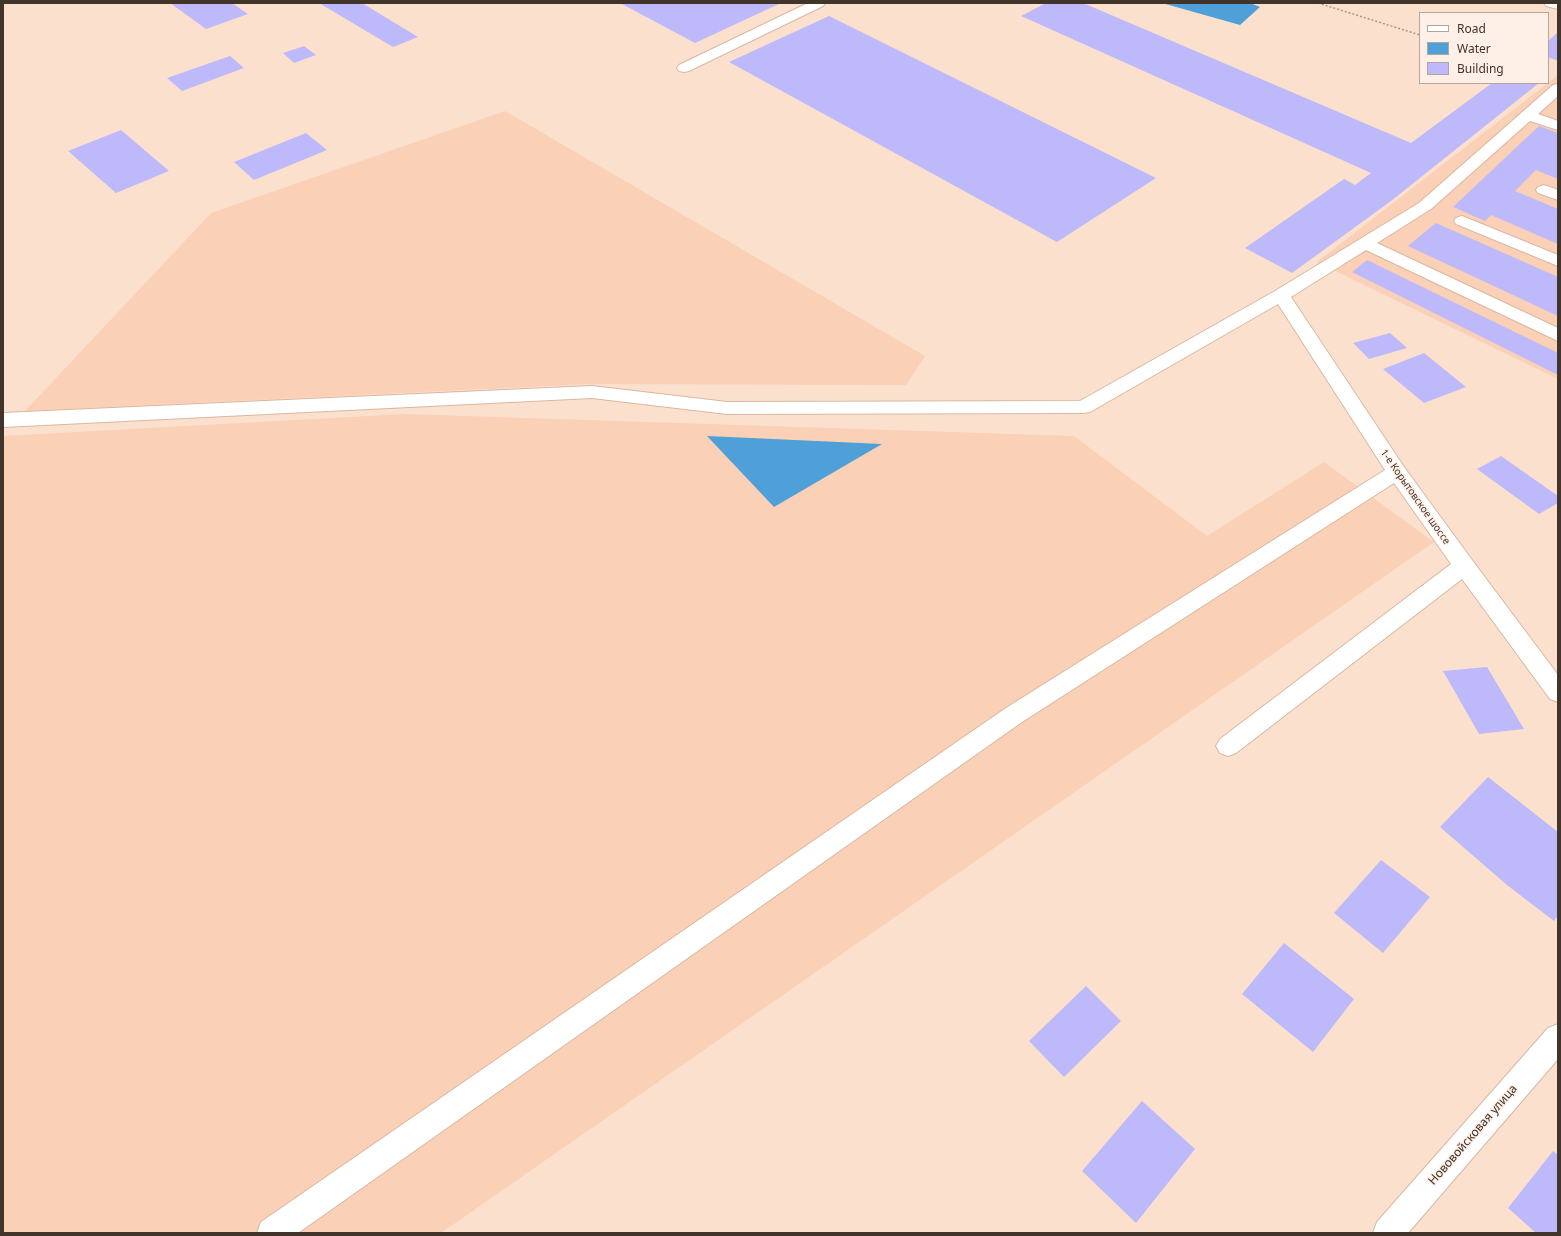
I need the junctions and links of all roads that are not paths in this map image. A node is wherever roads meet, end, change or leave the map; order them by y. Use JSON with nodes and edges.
{"nodes":[{"id":1,"x":818,"y":3,"type":"edge"},
{"id":2,"x":1551,"y":3,"type":"edge"},
{"id":3,"x":1558,"y":5,"type":"edge"},
{"id":4,"x":684,"y":68,"type":"dead end"},
{"id":5,"x":1558,"y":88,"type":"edge"},
{"id":6,"x":1528,"y":115,"type":"junction"},
{"id":7,"x":1558,"y":126,"type":"edge"},
{"id":8,"x":1462,"y":221,"type":"dead end"},
{"id":9,"x":1365,"y":243,"type":"junction"},
{"id":10,"x":1558,"y":261,"type":"edge"},
{"id":11,"x":1281,"y":296,"type":"junction"},
{"id":12,"x":1558,"y":335,"type":"edge"},
{"id":13,"x":3,"y":420,"type":"edge"},
{"id":14,"x":1397,"y":472,"type":"junction"},
{"id":15,"x":1464,"y":566,"type":"junction"},
{"id":16,"x":1558,"y":692,"type":"edge"},
{"id":17,"x":1228,"y":746,"type":"dead end"},
{"id":18,"x":1558,"y":1038,"type":"edge"},
{"id":19,"x":272,"y":1233,"type":"edge"},
{"id":20,"x":1388,"y":1233,"type":"edge"}],
"edges":[{"from":1,"to":4,"type":"street"},
{"from":2,"to":3,"type":"street"},
{"from":5,"to":6,"type":"street"},
{"from":6,"to":7,"type":"street"},
{"from":6,"to":9,"type":"street"},
{"from":8,"to":10,"type":"street"},
{"from":9,"to":11,"type":"street"},
{"from":9,"to":12,"type":"street"},
{"from":11,"to":13,"type":"street"},
{"from":11,"to":14,"type":"street","name":"1-е Корытовское шоссе"},
{"from":14,"to":15,"type":"street","name":"1-е Корытовское шоссе"},
{"from":14,"to":19,"type":"street"},
{"from":15,"to":16,"type":"street","name":"1-е Корытовское шоссе"},
{"from":15,"to":17,"type":"street"},
{"from":18,"to":20,"type":"street","name":"Нововойсковая улица"}]}
